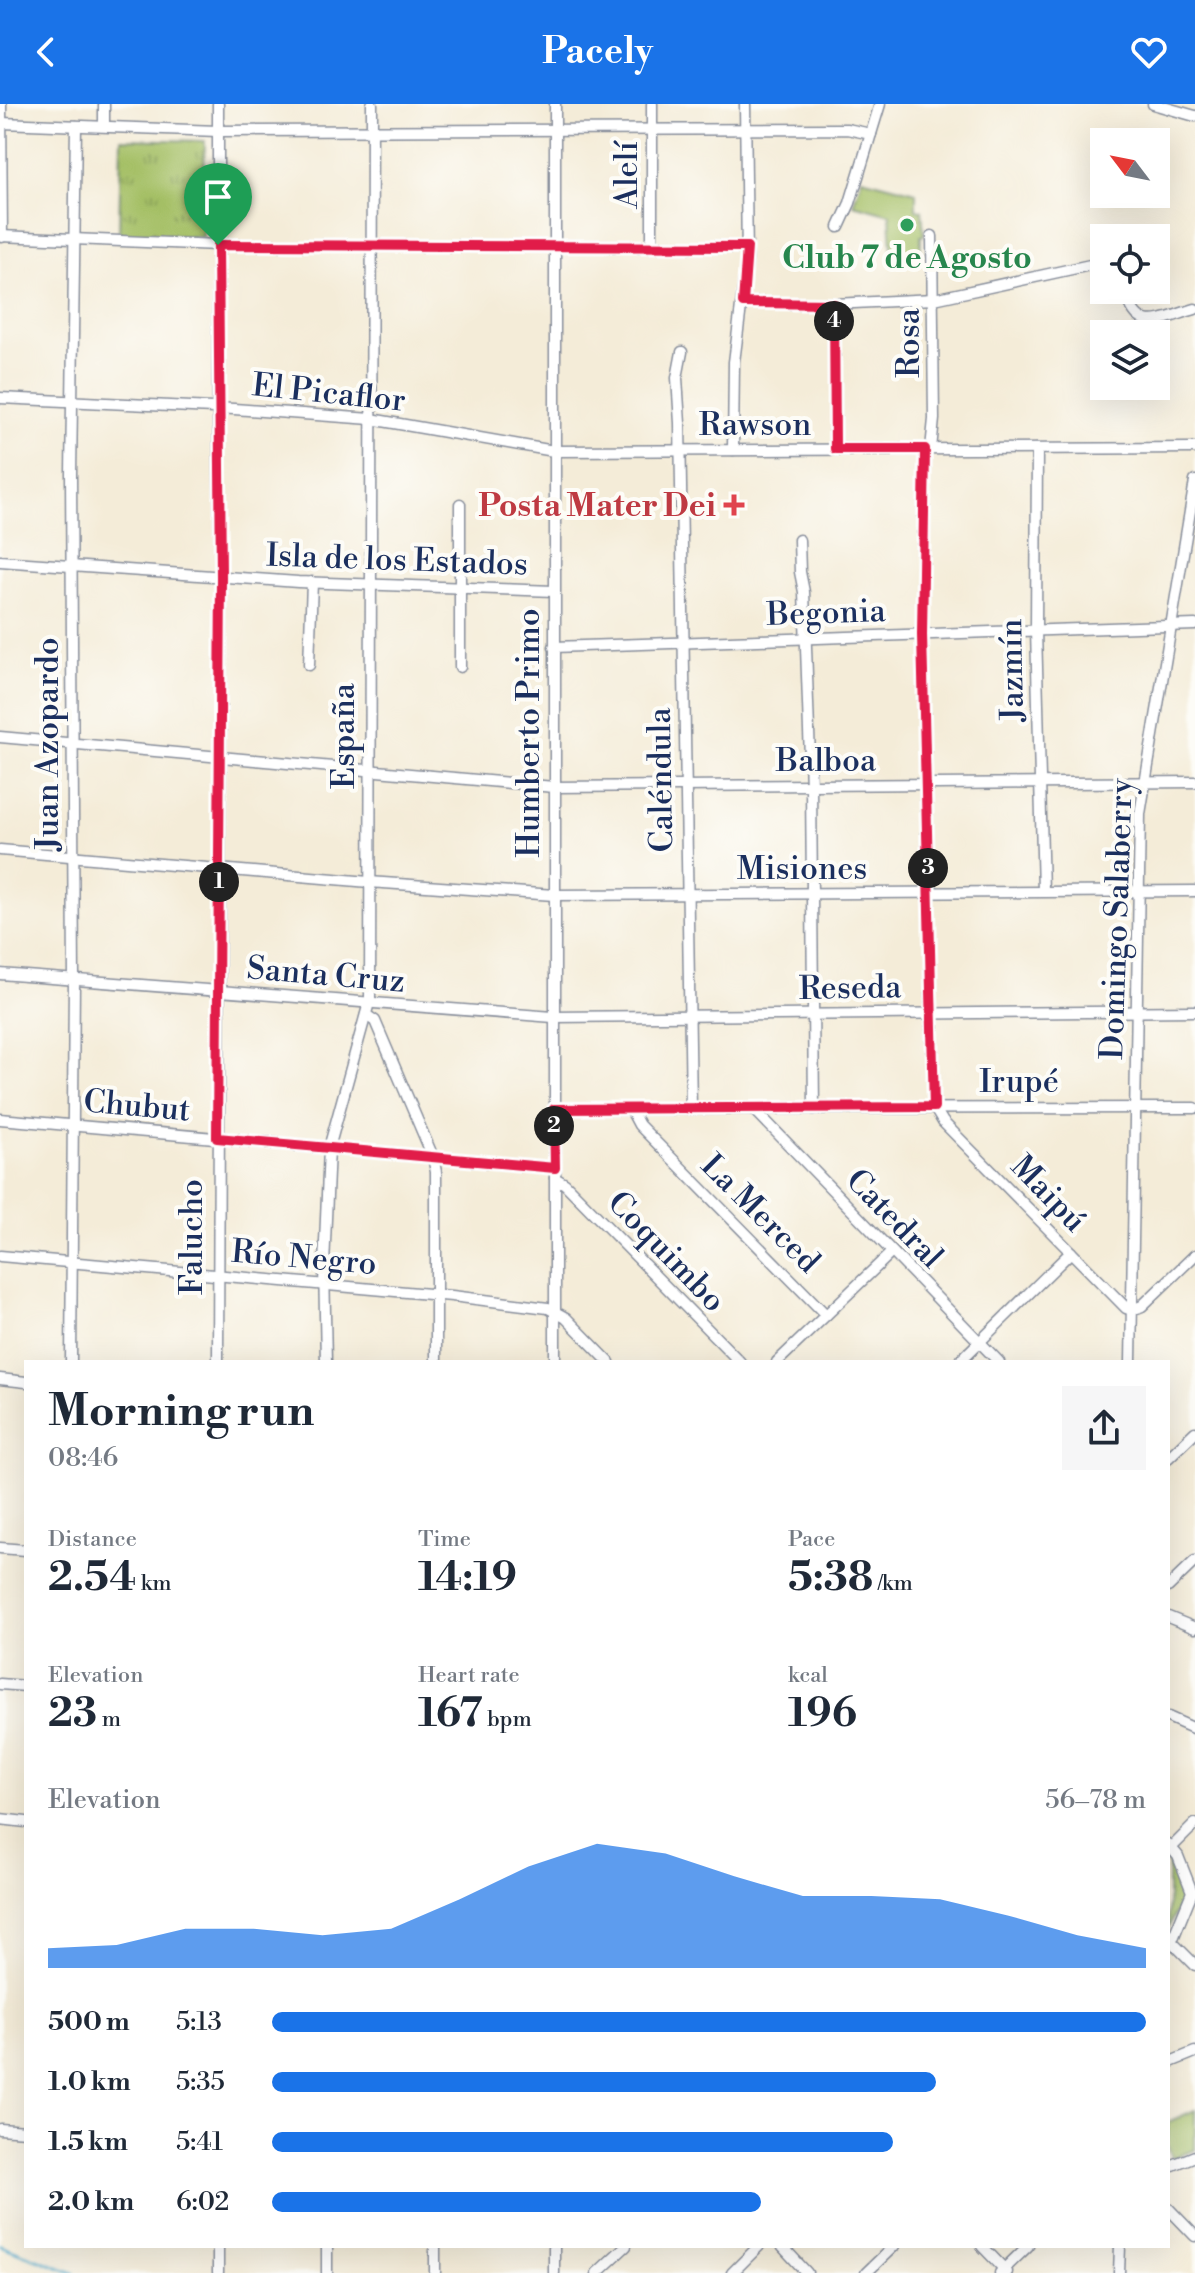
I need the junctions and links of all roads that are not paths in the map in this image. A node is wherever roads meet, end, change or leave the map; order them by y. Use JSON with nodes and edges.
{"nodes":[{"id":1,"x":1,"y":104,"type":"edge"},
{"id":2,"x":104,"y":104,"type":"edge"},
{"id":3,"x":218,"y":104,"type":"edge"},
{"id":4,"x":372,"y":104,"type":"edge"},
{"id":5,"x":555,"y":104,"type":"edge"},
{"id":6,"x":652,"y":104,"type":"edge"},
{"id":7,"x":745,"y":104,"type":"edge"},
{"id":8,"x":880,"y":104,"type":"edge"},
{"id":9,"x":1153,"y":104,"type":"edge"},
{"id":10,"x":1195,"y":116,"type":"edge"},
{"id":11,"x":1,"y":123,"type":"edge"},
{"id":12,"x":76,"y":126,"type":"junction"},
{"id":13,"x":104,"y":126,"type":"junction"},
{"id":14,"x":555,"y":130,"type":"junction"},
{"id":15,"x":652,"y":130,"type":"junction"},
{"id":16,"x":745,"y":130,"type":"junction"},
{"id":17,"x":218,"y":131,"type":"junction"},
{"id":18,"x":372,"y":132,"type":"junction"},
{"id":19,"x":871,"y":134,"type":"junction"},
{"id":20,"x":839,"y":227,"type":"dead end"},
{"id":21,"x":1,"y":236,"type":"edge"},
{"id":22,"x":932,"y":236,"type":"dead end"},
{"id":23,"x":74,"y":240,"type":"junction"},
{"id":24,"x":218,"y":245,"type":"junction"},
{"id":25,"x":652,"y":246,"type":"junction"},
{"id":26,"x":372,"y":247,"type":"junction"},
{"id":27,"x":555,"y":247,"type":"junction"},
{"id":28,"x":747,"y":247,"type":"junction"},
{"id":29,"x":1090,"y":265,"type":"edge"},
{"id":30,"x":934,"y":299,"type":"junction"},
{"id":31,"x":743,"y":303,"type":"junction"},
{"id":32,"x":834,"y":304,"type":"junction"},
{"id":33,"x":1130,"y":304,"type":"edge"},
{"id":34,"x":1195,"y":309,"type":"edge"},
{"id":35,"x":682,"y":352,"type":"dead end"},
{"id":36,"x":0,"y":398,"type":"edge"},
{"id":37,"x":72,"y":401,"type":"junction"},
{"id":38,"x":218,"y":409,"type":"junction"},
{"id":39,"x":371,"y":419,"type":"junction"},
{"id":40,"x":1195,"y":448,"type":"edge"},
{"id":41,"x":835,"y":449,"type":"junction"},
{"id":42,"x":928,"y":449,"type":"junction"},
{"id":43,"x":1037,"y":449,"type":"junction"},
{"id":44,"x":681,"y":450,"type":"junction"},
{"id":45,"x":733,"y":450,"type":"junction"},
{"id":46,"x":554,"y":451,"type":"junction"},
{"id":47,"x":1195,"y":481,"type":"edge"},
{"id":48,"x":460,"y":504,"type":"dead end"},
{"id":49,"x":799,"y":540,"type":"dead end"},
{"id":50,"x":0,"y":561,"type":"edge"},
{"id":51,"x":73,"y":568,"type":"junction"},
{"id":52,"x":221,"y":577,"type":"junction"},
{"id":53,"x":312,"y":582,"type":"junction"},
{"id":54,"x":370,"y":585,"type":"junction"},
{"id":55,"x":460,"y":588,"type":"junction"},
{"id":56,"x":554,"y":591,"type":"junction"},
{"id":57,"x":1195,"y":625,"type":"edge"},
{"id":58,"x":1171,"y":626,"type":"junction"},
{"id":59,"x":1036,"y":630,"type":"junction"},
{"id":60,"x":922,"y":635,"type":"junction"},
{"id":61,"x":806,"y":638,"type":"junction"},
{"id":62,"x":683,"y":643,"type":"junction"},
{"id":63,"x":554,"y":647,"type":"junction"},
{"id":64,"x":309,"y":665,"type":"dead end"},
{"id":65,"x":460,"y":667,"type":"dead end"},
{"id":66,"x":0,"y":737,"type":"edge"},
{"id":67,"x":73,"y":743,"type":"junction"},
{"id":68,"x":219,"y":757,"type":"junction"},
{"id":69,"x":369,"y":770,"type":"junction"},
{"id":70,"x":1195,"y":782,"type":"edge"},
{"id":71,"x":1040,"y":785,"type":"junction"},
{"id":72,"x":1144,"y":785,"type":"junction"},
{"id":73,"x":811,"y":786,"type":"junction"},
{"id":74,"x":925,"y":786,"type":"junction"},
{"id":75,"x":554,"y":787,"type":"junction"},
{"id":76,"x":685,"y":787,"type":"junction"},
{"id":77,"x":0,"y":850,"type":"edge"},
{"id":78,"x":72,"y":857,"type":"junction"},
{"id":79,"x":219,"y":870,"type":"junction"},
{"id":80,"x":369,"y":882,"type":"junction"},
{"id":81,"x":1137,"y":890,"type":"junction"},
{"id":82,"x":1043,"y":891,"type":"junction"},
{"id":83,"x":1195,"y":891,"type":"edge"},
{"id":84,"x":929,"y":893,"type":"junction"},
{"id":85,"x":688,"y":894,"type":"junction"},
{"id":86,"x":812,"y":894,"type":"junction"},
{"id":87,"x":554,"y":895,"type":"junction"},
{"id":88,"x":0,"y":974,"type":"edge"},
{"id":89,"x":74,"y":980,"type":"junction"},
{"id":90,"x":217,"y":991,"type":"junction"},
{"id":91,"x":367,"y":1009,"type":"junction"},
{"id":92,"x":1137,"y":1011,"type":"junction"},
{"id":93,"x":1195,"y":1011,"type":"edge"},
{"id":94,"x":932,"y":1012,"type":"junction"},
{"id":95,"x":815,"y":1014,"type":"junction"},
{"id":96,"x":691,"y":1015,"type":"junction"},
{"id":97,"x":553,"y":1017,"type":"junction"},
{"id":98,"x":934,"y":1107,"type":"junction"},
{"id":99,"x":691,"y":1108,"type":"junction"},
{"id":100,"x":1136,"y":1108,"type":"junction"},
{"id":101,"x":1195,"y":1108,"type":"edge"},
{"id":102,"x":554,"y":1109,"type":"junction"},
{"id":103,"x":754,"y":1109,"type":"junction"},
{"id":104,"x":814,"y":1109,"type":"junction"},
{"id":105,"x":631,"y":1110,"type":"junction"},
{"id":106,"x":0,"y":1119,"type":"edge"},
{"id":107,"x":72,"y":1125,"type":"junction"},
{"id":108,"x":217,"y":1138,"type":"junction"},
{"id":109,"x":329,"y":1148,"type":"junction"},
{"id":110,"x":433,"y":1157,"type":"junction"},
{"id":111,"x":555,"y":1173,"type":"junction"},
{"id":112,"x":892,"y":1252,"type":"junction"},
{"id":113,"x":1071,"y":1252,"type":"junction"},
{"id":114,"x":1195,"y":1255,"type":"edge"},
{"id":115,"x":0,"y":1256,"type":"edge"},
{"id":116,"x":72,"y":1262,"type":"junction"},
{"id":117,"x":217,"y":1276,"type":"junction"},
{"id":118,"x":325,"y":1286,"type":"junction"},
{"id":119,"x":436,"y":1295,"type":"junction"},
{"id":120,"x":1132,"y":1310,"type":"junction"},
{"id":121,"x":556,"y":1311,"type":"junction"},
{"id":122,"x":826,"y":1315,"type":"junction"},
{"id":123,"x":980,"y":1342,"type":"junction"},
{"id":124,"x":71,"y":1360,"type":"edge"},
{"id":125,"x":218,"y":1360,"type":"edge"},
{"id":126,"x":326,"y":1360,"type":"edge"},
{"id":127,"x":436,"y":1360,"type":"edge"},
{"id":128,"x":555,"y":1360,"type":"edge"},
{"id":129,"x":607,"y":1360,"type":"edge"},
{"id":130,"x":738,"y":1360,"type":"edge"},
{"id":131,"x":779,"y":1360,"type":"edge"},
{"id":132,"x":961,"y":1360,"type":"edge"},
{"id":133,"x":997,"y":1360,"type":"edge"},
{"id":134,"x":1131,"y":1360,"type":"edge"},
{"id":135,"x":0,"y":1379,"type":"edge"},
{"id":136,"x":24,"y":1382,"type":"edge"},
{"id":137,"x":1195,"y":1432,"type":"edge"},
{"id":138,"x":1170,"y":1456,"type":"edge"},
{"id":139,"x":0,"y":1548,"type":"edge"},
{"id":140,"x":24,"y":1550,"type":"edge"},
{"id":141,"x":1195,"y":1561,"type":"edge"},
{"id":142,"x":1170,"y":1585,"type":"edge"},
{"id":143,"x":1170,"y":1618,"type":"edge"},
{"id":144,"x":1195,"y":1628,"type":"edge"},
{"id":145,"x":0,"y":1684,"type":"edge"},
{"id":146,"x":24,"y":1686,"type":"edge"},
{"id":147,"x":1170,"y":1718,"type":"edge"},
{"id":148,"x":1195,"y":1729,"type":"edge"},
{"id":149,"x":0,"y":1819,"type":"edge"},
{"id":150,"x":24,"y":1822,"type":"edge"},
{"id":151,"x":1195,"y":1824,"type":"edge"},
{"id":152,"x":1170,"y":1845,"type":"edge"},
{"id":153,"x":1193,"y":1892,"type":"edge"},
{"id":154,"x":1170,"y":1942,"type":"edge"},
{"id":155,"x":1195,"y":1965,"type":"edge"},
{"id":156,"x":1195,"y":2052,"type":"edge"},
{"id":157,"x":1170,"y":2062,"type":"edge"},
{"id":158,"x":0,"y":2129,"type":"edge"},
{"id":159,"x":24,"y":2131,"type":"edge"},
{"id":160,"x":1195,"y":2156,"type":"edge"},
{"id":161,"x":1170,"y":2166,"type":"edge"},
{"id":162,"x":1170,"y":2210,"type":"edge"},
{"id":163,"x":1195,"y":2236,"type":"edge"},
{"id":164,"x":218,"y":2248,"type":"edge"},
{"id":165,"x":327,"y":2248,"type":"edge"},
{"id":166,"x":435,"y":2248,"type":"edge"},
{"id":167,"x":554,"y":2248,"type":"edge"},
{"id":168,"x":624,"y":2248,"type":"edge"},
{"id":169,"x":757,"y":2248,"type":"edge"},
{"id":170,"x":784,"y":2248,"type":"edge"},
{"id":171,"x":892,"y":2248,"type":"edge"},
{"id":172,"x":984,"y":2248,"type":"edge"},
{"id":173,"x":1026,"y":2248,"type":"edge"},
{"id":174,"x":1120,"y":2248,"type":"edge"},
{"id":175,"x":1004,"y":2272,"type":"edge"},
{"id":176,"x":218,"y":2273,"type":"edge"},
{"id":177,"x":327,"y":2273,"type":"edge"},
{"id":178,"x":435,"y":2273,"type":"edge"},
{"id":179,"x":554,"y":2273,"type":"edge"},
{"id":180,"x":597,"y":2273,"type":"edge"},
{"id":181,"x":732,"y":2273,"type":"edge"},
{"id":182,"x":807,"y":2273,"type":"edge"},
{"id":183,"x":866,"y":2273,"type":"edge"},
{"id":184,"x":1119,"y":2273,"type":"edge"}],
"edges":[{"from":1,"to":11,"type":"street"},
{"from":2,"to":13,"type":"street"},
{"from":3,"to":17,"type":"street","name":"Falucho"},
{"from":4,"to":18,"type":"street","name":"España"},
{"from":5,"to":14,"type":"street","name":"Humberto Primo"},
{"from":6,"to":15,"type":"street","name":"Alelí"},
{"from":7,"to":16,"type":"street"},
{"from":8,"to":19,"type":"street"},
{"from":9,"to":10,"type":"street"},
{"from":11,"to":12,"type":"street"},
{"from":11,"to":21,"type":"street"},
{"from":12,"to":13,"type":"street"},
{"from":12,"to":23,"type":"street","name":"Juan Azopardo"},
{"from":13,"to":17,"type":"street"},
{"from":14,"to":15,"type":"street"},
{"from":14,"to":18,"type":"street"},
{"from":14,"to":27,"type":"street","name":"Humberto Primo"},
{"from":15,"to":16,"type":"street"},
{"from":15,"to":25,"type":"street","name":"Alelí"},
{"from":16,"to":19,"type":"street"},
{"from":16,"to":28,"type":"street"},
{"from":17,"to":18,"type":"street"},
{"from":17,"to":24,"type":"street","name":"Falucho"},
{"from":18,"to":26,"type":"street","name":"España"},
{"from":19,"to":20,"type":"street"},
{"from":21,"to":23,"type":"street"},
{"from":22,"to":30,"type":"street","name":"Rosa"},
{"from":23,"to":24,"type":"street"},
{"from":23,"to":37,"type":"street","name":"Juan Azopardo"},
{"from":24,"to":26,"type":"street"},
{"from":24,"to":38,"type":"street","name":"Falucho"},
{"from":25,"to":27,"type":"street"},
{"from":25,"to":28,"type":"street"},
{"from":26,"to":27,"type":"street"},
{"from":26,"to":39,"type":"street","name":"España"},
{"from":27,"to":46,"type":"street","name":"Humberto Primo"},
{"from":28,"to":31,"type":"street"},
{"from":29,"to":30,"type":"street"},
{"from":30,"to":32,"type":"street"},
{"from":30,"to":42,"type":"street","name":"Rosa"},
{"from":31,"to":32,"type":"street"},
{"from":31,"to":45,"type":"street"},
{"from":32,"to":41,"type":"street"},
{"from":33,"to":34,"type":"street"},
{"from":35,"to":44,"type":"street","name":"Caléndula"},
{"from":36,"to":37,"type":"street","name":"El Picaflor"},
{"from":37,"to":38,"type":"street","name":"El Picaflor"},
{"from":37,"to":51,"type":"street","name":"Juan Azopardo"},
{"from":38,"to":39,"type":"street","name":"El Picaflor"},
{"from":38,"to":52,"type":"street","name":"Falucho"},
{"from":39,"to":46,"type":"street","name":"El Picaflor"},
{"from":39,"to":54,"type":"street","name":"España"},
{"from":40,"to":43,"type":"street","name":"Rawson"},
{"from":41,"to":42,"type":"street","name":"Rawson"},
{"from":41,"to":45,"type":"street","name":"Rawson"},
{"from":42,"to":43,"type":"street","name":"Rawson"},
{"from":42,"to":60,"type":"street","name":"Rosa"},
{"from":43,"to":59,"type":"street","name":"Jazmín"},
{"from":44,"to":45,"type":"street","name":"Rawson"},
{"from":44,"to":46,"type":"street","name":"Rawson"},
{"from":44,"to":62,"type":"street","name":"Caléndula"},
{"from":46,"to":56,"type":"street","name":"Humberto Primo"},
{"from":47,"to":58,"type":"street","name":"Domingo Salaberry"},
{"from":48,"to":55,"type":"street"},
{"from":49,"to":61,"type":"street"},
{"from":50,"to":51,"type":"street","name":"Isla de los Estados"},
{"from":51,"to":52,"type":"street","name":"Isla de los Estados"},
{"from":51,"to":67,"type":"street","name":"Juan Azopardo"},
{"from":52,"to":53,"type":"street","name":"Isla de los Estados"},
{"from":52,"to":68,"type":"street","name":"Falucho"},
{"from":53,"to":54,"type":"street","name":"Isla de los Estados"},
{"from":53,"to":64,"type":"street"},
{"from":54,"to":55,"type":"street","name":"Isla de los Estados"},
{"from":54,"to":69,"type":"street","name":"España"},
{"from":55,"to":56,"type":"street","name":"Isla de los Estados"},
{"from":55,"to":65,"type":"street"},
{"from":56,"to":63,"type":"street","name":"Humberto Primo"},
{"from":57,"to":58,"type":"street","name":"Begonia"},
{"from":58,"to":59,"type":"street","name":"Begonia"},
{"from":58,"to":72,"type":"street","name":"Domingo Salaberry"},
{"from":59,"to":60,"type":"street","name":"Begonia"},
{"from":59,"to":71,"type":"street","name":"Jazmín"},
{"from":60,"to":61,"type":"street","name":"Begonia"},
{"from":60,"to":74,"type":"street","name":"Rosa"},
{"from":61,"to":62,"type":"street","name":"Begonia"},
{"from":61,"to":73,"type":"street"},
{"from":62,"to":63,"type":"street","name":"Begonia"},
{"from":62,"to":76,"type":"street","name":"Caléndula"},
{"from":63,"to":75,"type":"street","name":"Humberto Primo"},
{"from":66,"to":67,"type":"street","name":"Balboa"},
{"from":67,"to":68,"type":"street","name":"Balboa"},
{"from":67,"to":78,"type":"street","name":"Juan Azopardo"},
{"from":68,"to":69,"type":"street","name":"Balboa"},
{"from":68,"to":79,"type":"street","name":"Falucho"},
{"from":69,"to":75,"type":"street","name":"Balboa"},
{"from":69,"to":80,"type":"street","name":"España"},
{"from":70,"to":72,"type":"street","name":"Balboa"},
{"from":71,"to":72,"type":"street","name":"Balboa"},
{"from":71,"to":74,"type":"street","name":"Balboa"},
{"from":71,"to":82,"type":"street","name":"Jazmín"},
{"from":72,"to":81,"type":"street","name":"Domingo Salaberry"},
{"from":73,"to":74,"type":"street","name":"Balboa"},
{"from":73,"to":76,"type":"street","name":"Balboa"},
{"from":73,"to":86,"type":"street"},
{"from":74,"to":84,"type":"street","name":"Rosa"},
{"from":75,"to":76,"type":"street","name":"Balboa"},
{"from":75,"to":87,"type":"street","name":"Humberto Primo"},
{"from":76,"to":85,"type":"street","name":"Caléndula"},
{"from":77,"to":78,"type":"street","name":"Misiones"},
{"from":78,"to":79,"type":"street","name":"Misiones"},
{"from":78,"to":89,"type":"street","name":"Juan Azopardo"},
{"from":79,"to":80,"type":"street","name":"Misiones"},
{"from":79,"to":90,"type":"street","name":"Falucho"},
{"from":80,"to":87,"type":"street","name":"Misiones"},
{"from":80,"to":91,"type":"street","name":"España"},
{"from":81,"to":82,"type":"street","name":"Misiones"},
{"from":81,"to":83,"type":"street","name":"Misiones"},
{"from":81,"to":92,"type":"street","name":"Domingo Salaberry"},
{"from":82,"to":84,"type":"street","name":"Misiones"},
{"from":84,"to":86,"type":"street","name":"Misiones"},
{"from":84,"to":94,"type":"street","name":"Rosa"},
{"from":85,"to":86,"type":"street","name":"Misiones"},
{"from":85,"to":87,"type":"street","name":"Misiones"},
{"from":85,"to":96,"type":"street","name":"Caléndula"},
{"from":86,"to":95,"type":"street"},
{"from":87,"to":97,"type":"street","name":"Humberto Primo"},
{"from":88,"to":89,"type":"street","name":"Santa Cruz"},
{"from":89,"to":90,"type":"street","name":"Santa Cruz"},
{"from":89,"to":107,"type":"street","name":"Juan Azopardo"},
{"from":90,"to":91,"type":"street","name":"Santa Cruz"},
{"from":90,"to":108,"type":"street","name":"Falucho"},
{"from":91,"to":97,"type":"street","name":"Santa Cruz"},
{"from":91,"to":109,"type":"street","name":"España"},
{"from":91,"to":110,"type":"street"},
{"from":92,"to":93,"type":"street","name":"Reseda"},
{"from":92,"to":94,"type":"street","name":"Reseda"},
{"from":92,"to":100,"type":"street","name":"Domingo Salaberry"},
{"from":94,"to":95,"type":"street","name":"Reseda"},
{"from":94,"to":98,"type":"street","name":"Rosa"},
{"from":95,"to":96,"type":"street","name":"Reseda"},
{"from":95,"to":104,"type":"street"},
{"from":96,"to":97,"type":"street","name":"Reseda"},
{"from":96,"to":99,"type":"street","name":"Caléndula"},
{"from":97,"to":102,"type":"street","name":"Humberto Primo"},
{"from":98,"to":100,"type":"street","name":"Irupé"},
{"from":98,"to":104,"type":"street","name":"Irupé"},
{"from":98,"to":113,"type":"street","name":"Maipú"},
{"from":99,"to":103,"type":"street","name":"Irupé"},
{"from":99,"to":105,"type":"street","name":"Irupé"},
{"from":100,"to":101,"type":"street","name":"Irupé"},
{"from":100,"to":120,"type":"street","name":"Domingo Salaberry"},
{"from":102,"to":105,"type":"street","name":"Irupé"},
{"from":102,"to":111,"type":"street","name":"Humberto Primo"},
{"from":103,"to":104,"type":"street","name":"Irupé"},
{"from":103,"to":112,"type":"street","name":"Catedral"},
{"from":105,"to":122,"type":"street","name":"La Merced"},
{"from":106,"to":107,"type":"street","name":"Chubut"},
{"from":107,"to":108,"type":"street","name":"Chubut"},
{"from":107,"to":116,"type":"street","name":"Juan Azopardo"},
{"from":108,"to":109,"type":"street","name":"Chubut"},
{"from":108,"to":117,"type":"street","name":"Falucho"},
{"from":109,"to":110,"type":"street","name":"Chubut"},
{"from":109,"to":118,"type":"street","name":"España"},
{"from":110,"to":111,"type":"street","name":"Chubut"},
{"from":110,"to":119,"type":"street"},
{"from":111,"to":121,"type":"street","name":"Humberto Primo"},
{"from":111,"to":130,"type":"street","name":"Coquimbo"},
{"from":112,"to":122,"type":"street"},
{"from":112,"to":123,"type":"street","name":"Catedral"},
{"from":113,"to":120,"type":"street","name":"Maipú"},
{"from":113,"to":123,"type":"street"},
{"from":114,"to":120,"type":"street"},
{"from":115,"to":116,"type":"street","name":"Río Negro"},
{"from":116,"to":117,"type":"street","name":"Río Negro"},
{"from":116,"to":124,"type":"street","name":"Juan Azopardo"},
{"from":117,"to":118,"type":"street","name":"Río Negro"},
{"from":117,"to":125,"type":"street","name":"Falucho"},
{"from":118,"to":119,"type":"street","name":"Río Negro"},
{"from":118,"to":126,"type":"street","name":"España"},
{"from":119,"to":121,"type":"street","name":"Río Negro"},
{"from":119,"to":127,"type":"street"},
{"from":120,"to":134,"type":"street","name":"Domingo Salaberry"},
{"from":121,"to":128,"type":"street","name":"Humberto Primo"},
{"from":121,"to":129,"type":"street"},
{"from":122,"to":131,"type":"street"},
{"from":123,"to":132,"type":"street"},
{"from":123,"to":133,"type":"street","name":"Catedral"},
{"from":135,"to":136,"type":"street"},
{"from":137,"to":138,"type":"street"},
{"from":139,"to":140,"type":"street"},
{"from":141,"to":142,"type":"street"},
{"from":143,"to":144,"type":"street"},
{"from":145,"to":146,"type":"street"},
{"from":147,"to":148,"type":"street"},
{"from":149,"to":150,"type":"street"},
{"from":151,"to":152,"type":"street"},
{"from":152,"to":153,"type":"street"},
{"from":153,"to":154,"type":"street"},
{"from":154,"to":155,"type":"street"},
{"from":156,"to":157,"type":"street"},
{"from":158,"to":159,"type":"street"},
{"from":160,"to":161,"type":"street"},
{"from":162,"to":163,"type":"street"},
{"from":164,"to":176,"type":"street"},
{"from":165,"to":177,"type":"street"},
{"from":166,"to":178,"type":"street"},
{"from":167,"to":179,"type":"street"},
{"from":168,"to":180,"type":"street"},
{"from":169,"to":181,"type":"street"},
{"from":170,"to":182,"type":"street"},
{"from":171,"to":183,"type":"street"},
{"from":172,"to":175,"type":"street"},
{"from":173,"to":175,"type":"street"},
{"from":174,"to":184,"type":"street"}]}
